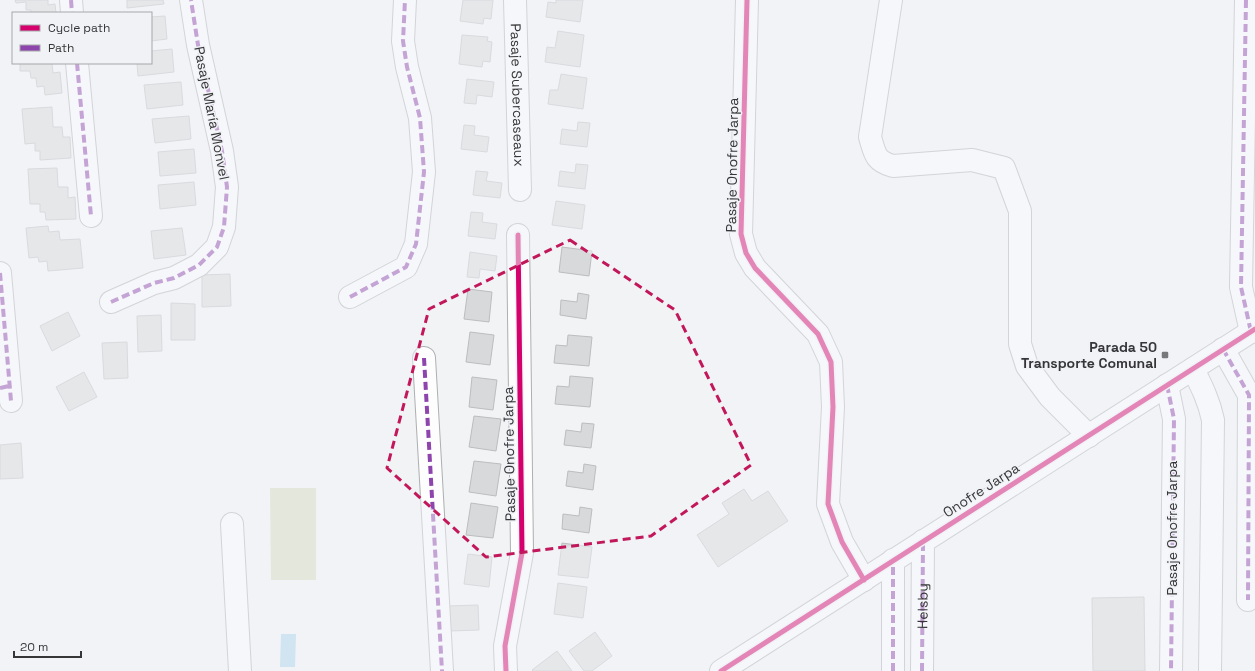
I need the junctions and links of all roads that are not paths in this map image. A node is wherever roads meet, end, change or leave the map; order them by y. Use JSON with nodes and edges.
{"nodes":[{"id":1,"x":71,"y":0,"type":"edge"},
{"id":2,"x":191,"y":0,"type":"edge"},
{"id":3,"x":406,"y":0,"type":"edge"},
{"id":4,"x":515,"y":0,"type":"edge"},
{"id":5,"x":747,"y":0,"type":"edge"},
{"id":6,"x":890,"y":0,"type":"edge"},
{"id":7,"x":1246,"y":0,"type":"edge"},
{"id":8,"x":72,"y":12,"type":"edge"},
{"id":9,"x":77,"y":64,"type":"edge"},
{"id":10,"x":520,"y":190,"type":"dead end"},
{"id":11,"x":91,"y":216,"type":"dead end"},
{"id":12,"x":518,"y":235,"type":"dead end"},
{"id":13,"x":0,"y":273,"type":"edge"},
{"id":14,"x":350,"y":297,"type":"dead end"},
{"id":15,"x":111,"y":302,"type":"dead end"},
{"id":16,"x":1253,"y":330,"type":"edge"},
{"id":17,"x":1224,"y":349,"type":"junction"},
{"id":18,"x":424,"y":358,"type":"dead end"},
{"id":19,"x":1193,"y":369,"type":"junction"},
{"id":20,"x":1167,"y":385,"type":"junction"},
{"id":21,"x":7,"y":392,"type":"edge"},
{"id":22,"x":1088,"y":436,"type":"junction"},
{"id":23,"x":232,"y":524,"type":"dead end"},
{"id":24,"x":923,"y":541,"type":"junction"},
{"id":25,"x":893,"y":560,"type":"junction"},
{"id":26,"x":864,"y":580,"type":"junction"},
{"id":27,"x":1248,"y":600,"type":"dead end"},
{"id":28,"x":240,"y":671,"type":"edge"},
{"id":29,"x":442,"y":671,"type":"edge"},
{"id":30,"x":506,"y":671,"type":"edge"},
{"id":31,"x":721,"y":671,"type":"edge"},
{"id":32,"x":893,"y":671,"type":"edge"},
{"id":33,"x":922,"y":671,"type":"edge"},
{"id":34,"x":1172,"y":671,"type":"edge"},
{"id":35,"x":1210,"y":671,"type":"edge"}],
"edges":[{"from":1,"to":8,"type":"street"},
{"from":2,"to":15,"type":"street","name":"Pasaje María Monvel"},
{"from":3,"to":14,"type":"street"},
{"from":4,"to":10,"type":"street","name":"Pasaje Subercaseaux"},
{"from":5,"to":26,"type":"street","name":"Pasaje Onofre Jarpa"},
{"from":6,"to":22,"type":"street"},
{"from":7,"to":16,"type":"street"},
{"from":9,"to":11,"type":"street"},
{"from":12,"to":30,"type":"street","name":"Pasaje Onofre Jarpa"},
{"from":13,"to":21,"type":"street"},
{"from":16,"to":17,"type":"street","name":"Onofre Jarpa"},
{"from":17,"to":19,"type":"street","name":"Onofre Jarpa"},
{"from":17,"to":27,"type":"street"},
{"from":18,"to":29,"type":"street"},
{"from":19,"to":20,"type":"street","name":"Onofre Jarpa"},
{"from":19,"to":35,"type":"street"},
{"from":20,"to":22,"type":"street","name":"Onofre Jarpa"},
{"from":20,"to":34,"type":"street","name":"Pasaje Onofre Jarpa"},
{"from":22,"to":24,"type":"street","name":"Onofre Jarpa"},
{"from":23,"to":28,"type":"street"},
{"from":24,"to":25,"type":"street","name":"Onofre Jarpa"},
{"from":24,"to":33,"type":"street","name":"Helsby"},
{"from":25,"to":26,"type":"street","name":"Onofre Jarpa"},
{"from":25,"to":32,"type":"street"},
{"from":26,"to":31,"type":"street","name":"Onofre Jarpa"}]}
